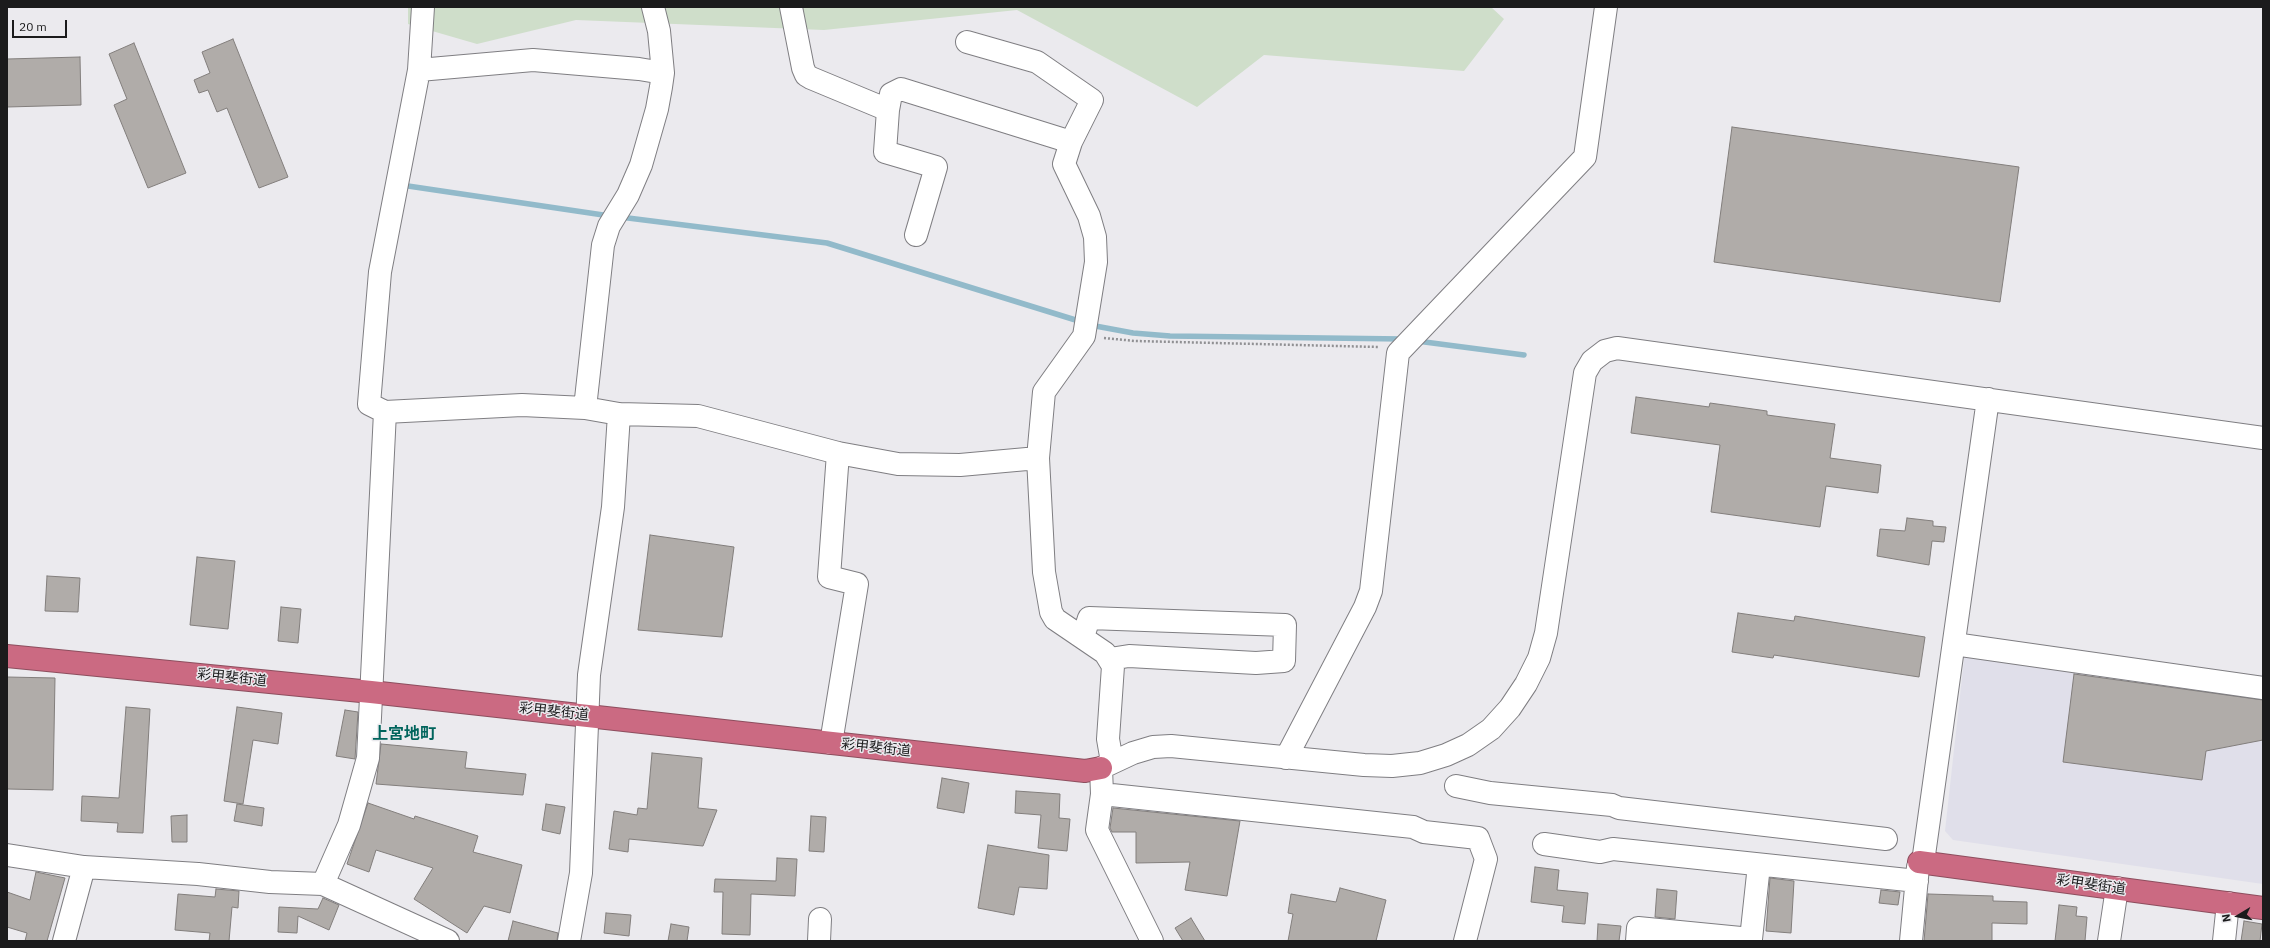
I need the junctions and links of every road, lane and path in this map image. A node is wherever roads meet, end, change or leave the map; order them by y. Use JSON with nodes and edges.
{"nodes":[{"id":1,"x":423,"y":7,"type":"edge"},
{"id":2,"x":653,"y":7,"type":"edge"},
{"id":3,"x":791,"y":7,"type":"edge"},
{"id":4,"x":1606,"y":7,"type":"edge"},
{"id":5,"x":967,"y":42,"type":"dead end"},
{"id":6,"x":419,"y":70,"type":"junction"},
{"id":7,"x":663,"y":73,"type":"junction"},
{"id":8,"x":888,"y":110,"type":"junction"},
{"id":9,"x":1071,"y":142,"type":"junction"},
{"id":10,"x":916,"y":235,"type":"dead end"},
{"id":11,"x":1084,"y":336,"type":"junction"},
{"id":12,"x":1398,"y":353,"type":"junction"},
{"id":13,"x":1988,"y":399,"type":"junction"},
{"id":14,"x":586,"y":408,"type":"junction"},
{"id":15,"x":385,"y":412,"type":"junction"},
{"id":16,"x":619,"y":414,"type":"junction"},
{"id":17,"x":2263,"y":438,"type":"edge"},
{"id":18,"x":838,"y":453,"type":"junction"},
{"id":19,"x":1038,"y":458,"type":"junction"},
{"id":20,"x":1084,"y":637,"type":"junction"},
{"id":21,"x":1954,"y":644,"type":"junction"},
{"id":22,"x":7,"y":656,"type":"edge"},
{"id":23,"x":1110,"y":659,"type":"junction"},
{"id":24,"x":2263,"y":688,"type":"edge"},
{"id":25,"x":371,"y":692,"type":"junction"},
{"id":26,"x":586,"y":715,"type":"junction"},
{"id":27,"x":831,"y":743,"type":"junction"},
{"id":28,"x":1286,"y":758,"type":"junction"},
{"id":29,"x":1106,"y":765,"type":"junction"},
{"id":30,"x":1456,"y":786,"type":"dead end"},
{"id":31,"x":1102,"y":794,"type":"junction"},
{"id":32,"x":1886,"y":839,"type":"dead end"},
{"id":33,"x":1544,"y":844,"type":"dead end"},
{"id":34,"x":7,"y":855,"type":"edge"},
{"id":35,"x":1759,"y":865,"type":"junction"},
{"id":36,"x":84,"y":866,"type":"junction"},
{"id":37,"x":1920,"y":868,"type":"junction"},
{"id":38,"x":323,"y":884,"type":"junction"},
{"id":39,"x":2117,"y":888,"type":"junction"},
{"id":40,"x":2228,"y":903,"type":"junction"},
{"id":41,"x":2263,"y":908,"type":"edge"},
{"id":42,"x":820,"y":919,"type":"dead end"},
{"id":43,"x":64,"y":941,"type":"edge"},
{"id":44,"x":448,"y":941,"type":"edge"},
{"id":45,"x":569,"y":941,"type":"edge"},
{"id":46,"x":819,"y":941,"type":"edge"},
{"id":47,"x":1152,"y":941,"type":"edge"},
{"id":48,"x":1465,"y":941,"type":"edge"},
{"id":49,"x":1637,"y":941,"type":"edge"},
{"id":50,"x":1911,"y":941,"type":"edge"},
{"id":51,"x":2109,"y":941,"type":"edge"},
{"id":52,"x":2224,"y":941,"type":"edge"}],
"edges":[{"from":1,"to":6,"type":"street"},
{"from":2,"to":7,"type":"street"},
{"from":3,"to":8,"type":"street"},
{"from":4,"to":12,"type":"street"},
{"from":5,"to":9,"type":"street"},
{"from":6,"to":7,"type":"street"},
{"from":6,"to":15,"type":"street"},
{"from":7,"to":14,"type":"street"},
{"from":8,"to":9,"type":"street"},
{"from":8,"to":10,"type":"street"},
{"from":9,"to":11,"type":"street"},
{"from":11,"to":12,"type":"path"},
{"from":11,"to":19,"type":"street"},
{"from":12,"to":28,"type":"street"},
{"from":13,"to":17,"type":"street"},
{"from":13,"to":21,"type":"street"},
{"from":13,"to":28,"type":"street"},
{"from":14,"to":15,"type":"street"},
{"from":14,"to":16,"type":"street"},
{"from":15,"to":25,"type":"street"},
{"from":16,"to":18,"type":"street"},
{"from":16,"to":26,"type":"street"},
{"from":18,"to":19,"type":"street"},
{"from":18,"to":27,"type":"street"},
{"from":19,"to":20,"type":"street"},
{"from":20,"to":23,"type":"street"},
{"from":20,"to":23,"type":"street"},
{"from":21,"to":24,"type":"street"},
{"from":21,"to":37,"type":"street"},
{"from":22,"to":25,"type":"highway","name":"彩甲斐街道"},
{"from":23,"to":29,"type":"street"},
{"from":25,"to":26,"type":"highway","name":"彩甲斐街道"},
{"from":25,"to":38,"type":"street"},
{"from":26,"to":27,"type":"highway","name":"彩甲斐街道"},
{"from":26,"to":45,"type":"street"},
{"from":27,"to":29,"type":"highway","name":"彩甲斐街道"},
{"from":28,"to":29,"type":"street"},
{"from":29,"to":31,"type":"street"},
{"from":30,"to":32,"type":"street"},
{"from":31,"to":47,"type":"street"},
{"from":31,"to":48,"type":"street"},
{"from":33,"to":35,"type":"street"},
{"from":34,"to":36,"type":"street"},
{"from":35,"to":37,"type":"street"},
{"from":35,"to":49,"type":"street"},
{"from":36,"to":38,"type":"street"},
{"from":36,"to":43,"type":"street"},
{"from":37,"to":39,"type":"highway","name":"彩甲斐街道"},
{"from":37,"to":50,"type":"street"},
{"from":38,"to":44,"type":"street"},
{"from":39,"to":40,"type":"highway","name":"彩甲斐街道"},
{"from":39,"to":51,"type":"street"},
{"from":40,"to":41,"type":"highway","name":"彩甲斐街道"},
{"from":40,"to":52,"type":"street"},
{"from":42,"to":46,"type":"street"}]}
